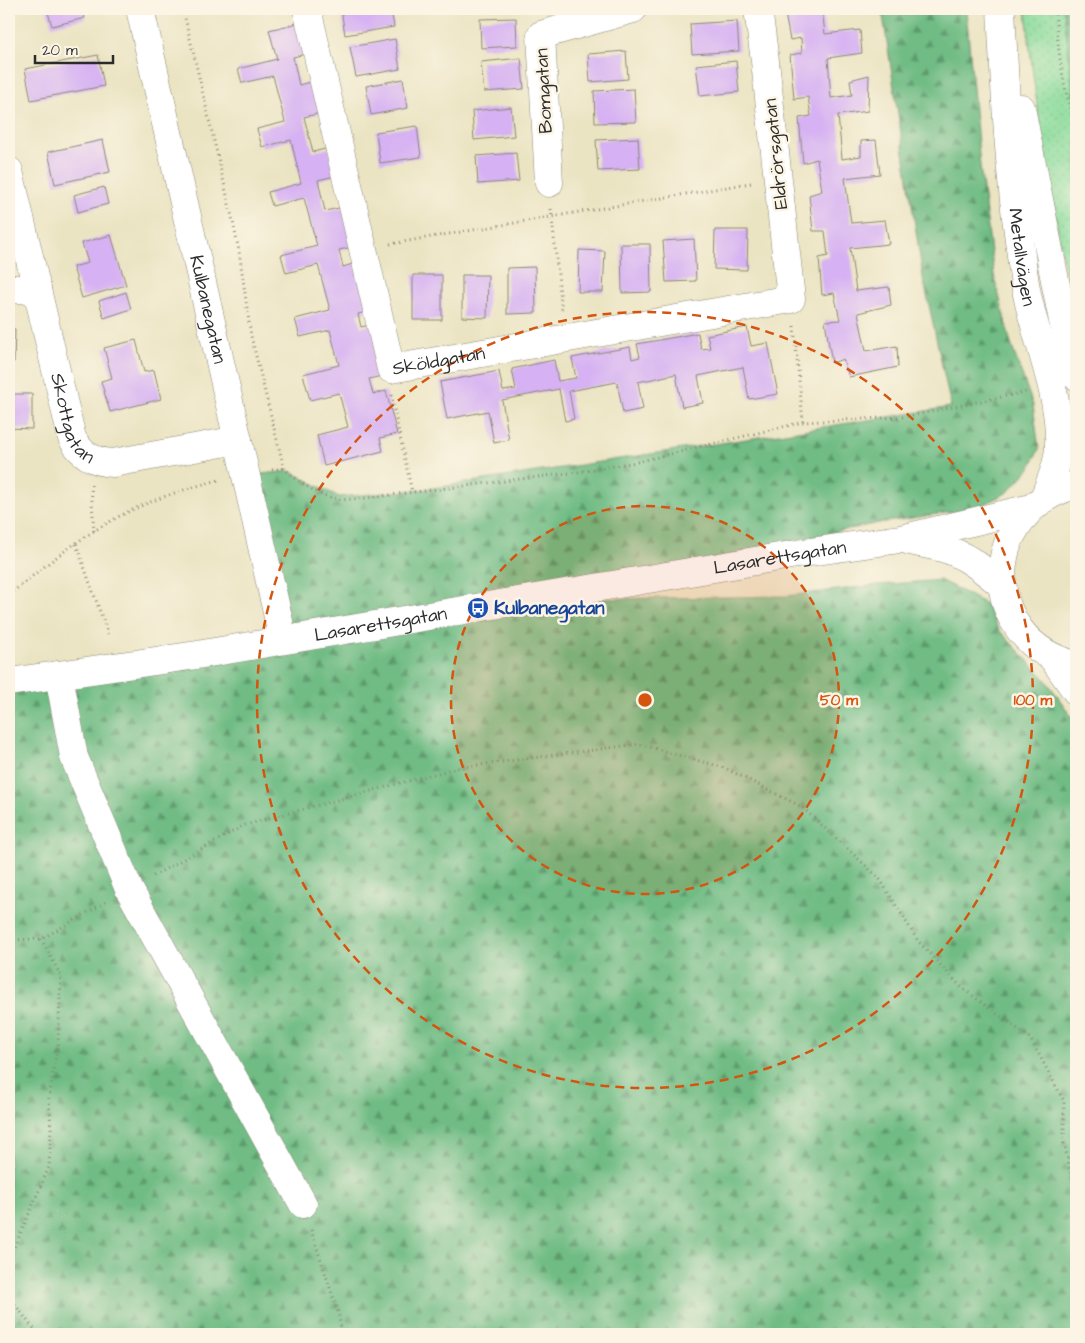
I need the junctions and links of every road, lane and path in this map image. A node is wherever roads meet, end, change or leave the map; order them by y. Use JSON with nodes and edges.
{"nodes":[{"id":1,"x":140,"y":9,"type":"edge"},
{"id":2,"x":307,"y":9,"type":"edge"},
{"id":3,"x":633,"y":9,"type":"edge"},
{"id":4,"x":758,"y":9,"type":"edge"},
{"id":5,"x":1002,"y":9,"type":"edge"},
{"id":6,"x":1055,"y":9,"type":"edge"},
{"id":7,"x":1076,"y":128,"type":"edge"},
{"id":8,"x":9,"y":171,"type":"edge"},
{"id":9,"x":779,"y":179,"type":"junction"},
{"id":10,"x":549,"y":183,"type":"joint"},
{"id":11,"x":552,"y":216,"type":"junction"},
{"id":12,"x":362,"y":249,"type":"junction"},
{"id":13,"x":37,"y":288,"type":"junction"},
{"id":14,"x":9,"y":289,"type":"edge"},
{"id":15,"x":792,"y":300,"type":"junction"},
{"id":16,"x":565,"y":338,"type":"junction"},
{"id":17,"x":390,"y":369,"type":"junction"},
{"id":18,"x":1076,"y":376,"type":"edge"},
{"id":19,"x":803,"y":422,"type":"dead end"},
{"id":20,"x":238,"y":440,"type":"junction"},
{"id":21,"x":90,"y":458,"type":"junction"},
{"id":22,"x":284,"y":468,"type":"dead end"},
{"id":23,"x":245,"y":474,"type":"junction"},
{"id":24,"x":1076,"y":485,"type":"edge"},
{"id":25,"x":412,"y":492,"type":"dead end"},
{"id":26,"x":1037,"y":503,"type":"junction"},
{"id":27,"x":94,"y":532,"type":"junction"},
{"id":28,"x":900,"y":539,"type":"junction"},
{"id":29,"x":76,"y":544,"type":"junction"},
{"id":30,"x":1002,"y":585,"type":"junction"},
{"id":31,"x":9,"y":594,"type":"edge"},
{"id":32,"x":108,"y":634,"type":"dead end"},
{"id":33,"x":283,"y":639,"type":"junction"},
{"id":34,"x":1064,"y":661,"type":"edge"},
{"id":35,"x":59,"y":675,"type":"junction"},
{"id":36,"x":9,"y":682,"type":"edge"},
{"id":37,"x":1076,"y":691,"type":"edge"},
{"id":38,"x":129,"y":889,"type":"junction"},
{"id":39,"x":41,"y":939,"type":"junction"},
{"id":40,"x":9,"y":940,"type":"edge"},
{"id":41,"x":1076,"y":1195,"type":"edge"},
{"id":42,"x":303,"y":1204,"type":"joint"},
{"id":43,"x":9,"y":1255,"type":"edge"},
{"id":44,"x":9,"y":1296,"type":"edge"},
{"id":45,"x":41,"y":1334,"type":"edge"},
{"id":46,"x":342,"y":1334,"type":"edge"}],
"edges":[{"from":1,"to":20,"type":"street","name":"Kulbanegatan"},
{"from":2,"to":12,"type":"street","name":"Sköldgatan"},
{"from":3,"to":10,"type":"street","name":"Bomgatan"},
{"from":4,"to":9,"type":"street","name":"Eldrörsgatan"},
{"from":5,"to":18,"type":"street","name":"Metallvägen"},
{"from":5,"to":26,"type":"street","name":"Metallvägen"},
{"from":6,"to":7,"type":"path"},
{"from":8,"to":13,"type":"street","name":"Skottgatan"},
{"from":9,"to":11,"type":"path"},
{"from":9,"to":15,"type":"street","name":"Eldrörsgatan"},
{"from":10,"to":11,"type":"path"},
{"from":11,"to":12,"type":"path"},
{"from":11,"to":16,"type":"path"},
{"from":12,"to":17,"type":"street","name":"Sköldgatan"},
{"from":13,"to":14,"type":"street"},
{"from":13,"to":21,"type":"street","name":"Skottgatan"},
{"from":15,"to":16,"type":"street","name":"Sköldgatan"},
{"from":15,"to":19,"type":"path"},
{"from":16,"to":17,"type":"street","name":"Sköldgatan"},
{"from":17,"to":25,"type":"path"},
{"from":20,"to":21,"type":"street","name":"Skottgatan"},
{"from":20,"to":23,"type":"street","name":"Kulbanegatan"},
{"from":21,"to":27,"type":"path"},
{"from":22,"to":23,"type":"path"},
{"from":23,"to":27,"type":"path"},
{"from":23,"to":33,"type":"street","name":"Kulbanegatan"},
{"from":24,"to":26,"type":"street","name":"Lasarettsgatan"},
{"from":26,"to":28,"type":"street","name":"Lasarettsgatan"},
{"from":26,"to":30,"type":"street"},
{"from":27,"to":29,"type":"path"},
{"from":28,"to":30,"type":"street","name":"Lasarettsgatan"},
{"from":28,"to":33,"type":"street","name":"Lasarettsgatan"},
{"from":29,"to":31,"type":"path"},
{"from":29,"to":32,"type":"path"},
{"from":30,"to":34,"type":"street"},
{"from":33,"to":35,"type":"street","name":"Lasarettsgatan"},
{"from":34,"to":37,"type":"street"},
{"from":35,"to":36,"type":"street","name":"Lasarettsgatan"},
{"from":35,"to":38,"type":"street"},
{"from":38,"to":39,"type":"path"},
{"from":38,"to":41,"type":"path"},
{"from":38,"to":42,"type":"street"},
{"from":39,"to":40,"type":"path"},
{"from":39,"to":43,"type":"path"},
{"from":42,"to":46,"type":"path"},
{"from":44,"to":45,"type":"path"}]}
